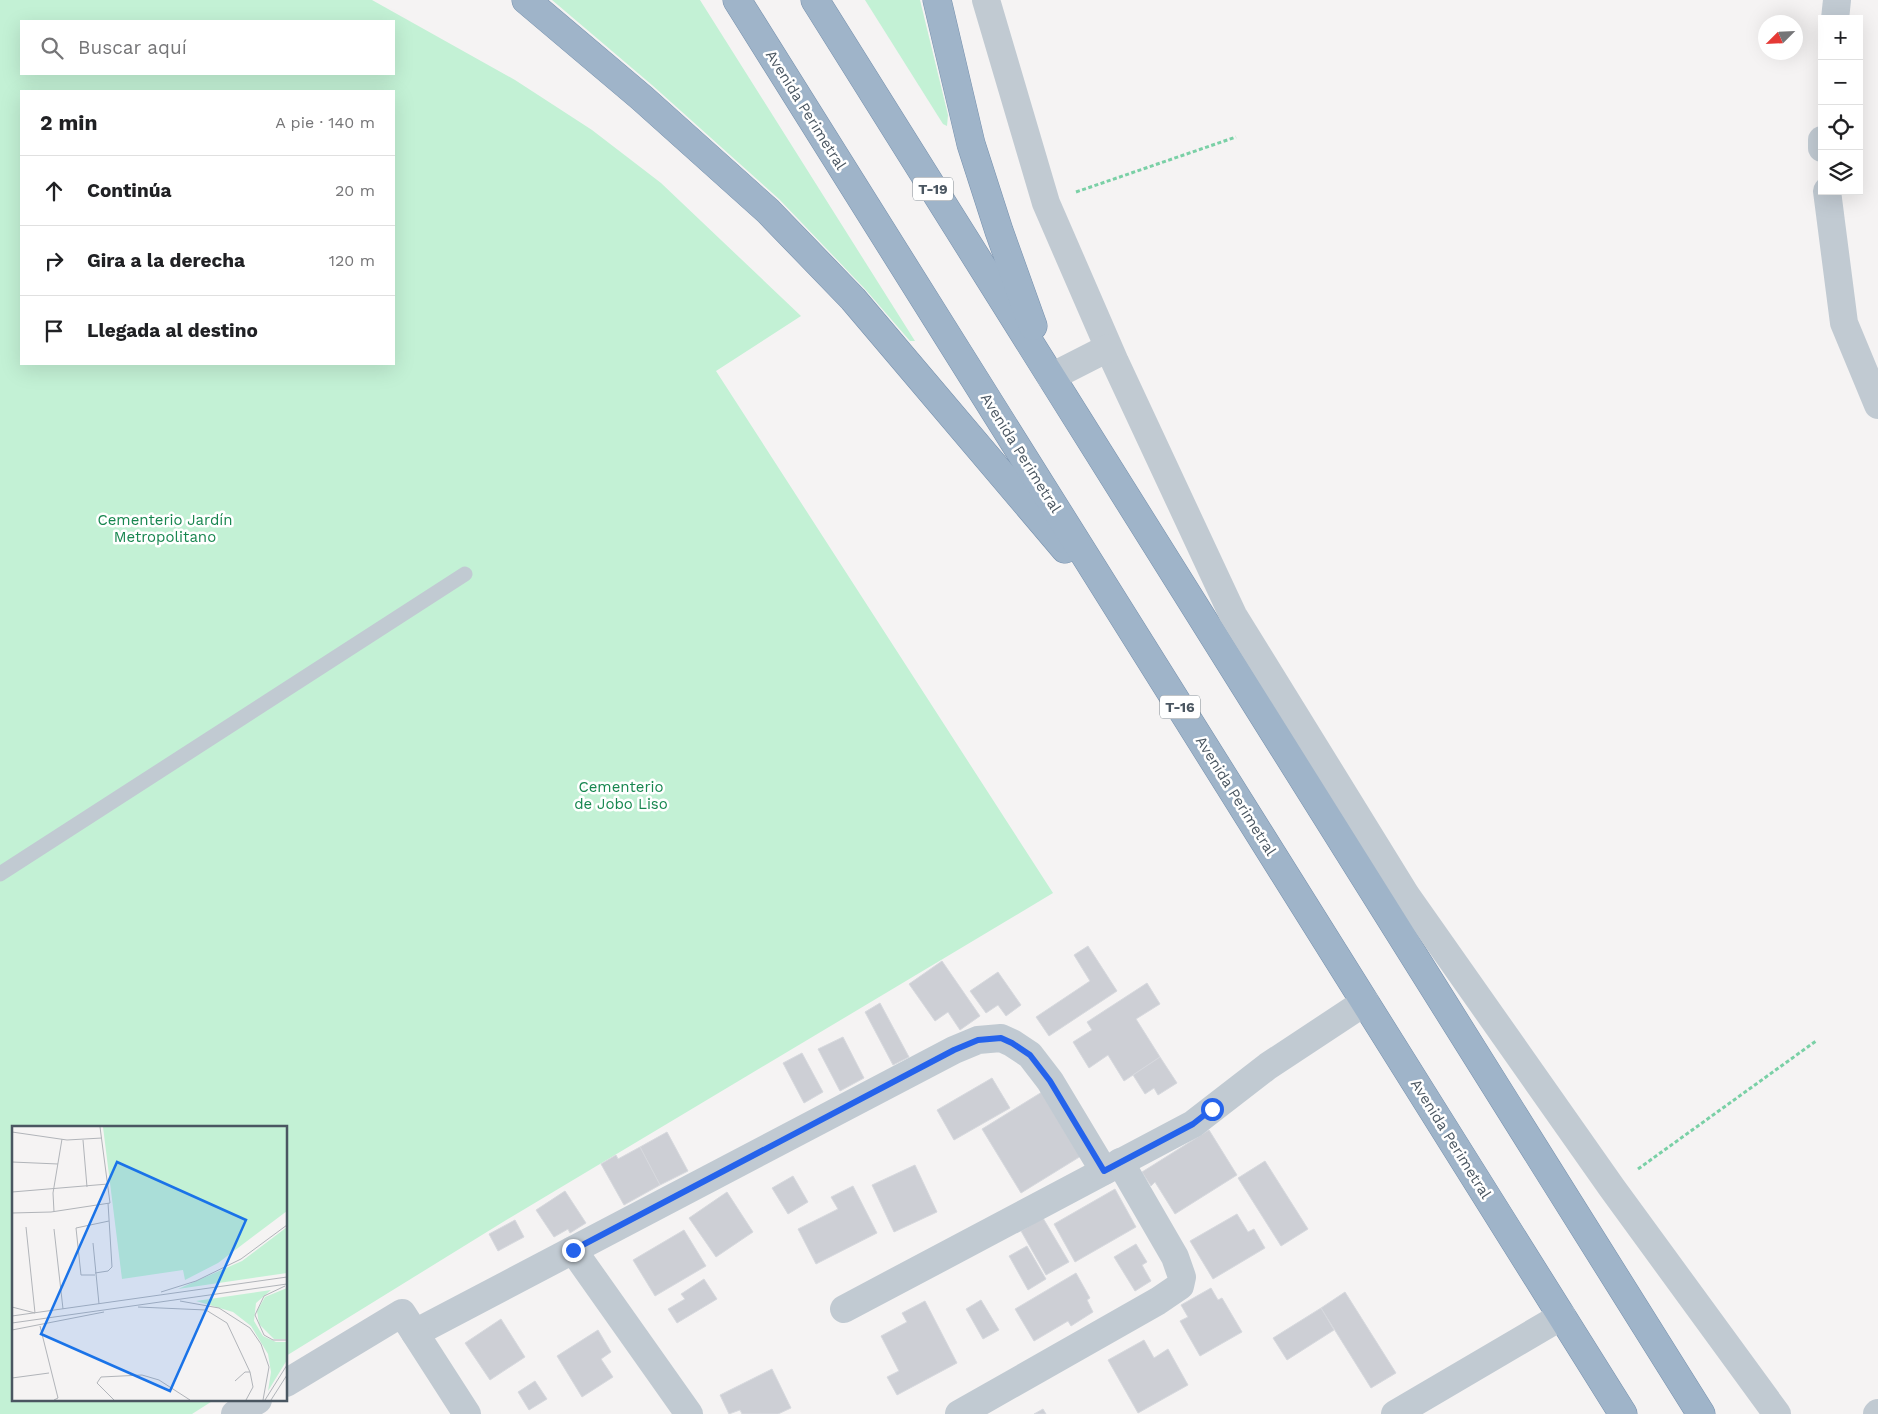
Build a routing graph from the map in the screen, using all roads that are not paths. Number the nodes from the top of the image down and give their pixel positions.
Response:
1 (526, 0) edge
2 (737, 0) edge
3 (815, 0) edge
4 (937, 0) edge
5 (986, 0) edge
6 (1837, 0) edge
7 (1835, 15) edge
8 (1828, 195) edge
9 (1108, 348) junction
10 (1051, 377) junction
11 (1878, 405) edge
12 (465, 574) dead end
13 (1129, 625) junction
14 (0, 874) edge
15 (1365, 1002) junction
16 (1112, 1166) junction
17 (573, 1250) junction
18 (844, 1309) dead end
19 (1562, 1316) junction
20 (408, 1323) junction
21 (288, 1382) edge
22 (255, 1402) edge
23 (235, 1414) edge
24 (467, 1414) edge
25 (689, 1414) edge
26 (959, 1414) edge
27 (1395, 1414) edge
28 (1623, 1414) edge
29 (1701, 1414) edge
30 (1777, 1414) edge

1 - 13 highway
2 - 13 highway, Avenida Perimetral / T-16
3 - 10 highway, T-19
4 - 10 highway
5 - 9 street
6 - 7 street
8 - 11 street
9 - 10 street
9 - 30 street
10 - 29 highway
12 - 14 lane
13 - 15 highway, Avenida Perimetral / T-16
15 - 16 street
15 - 19 highway, Avenida Perimetral / T-16
16 - 17 street
16 - 18 street
16 - 26 street
17 - 20 street
17 - 25 street
19 - 27 street
19 - 28 highway, Avenida Perimetral / T-16
20 - 21 street
20 - 24 street
22 - 23 street

